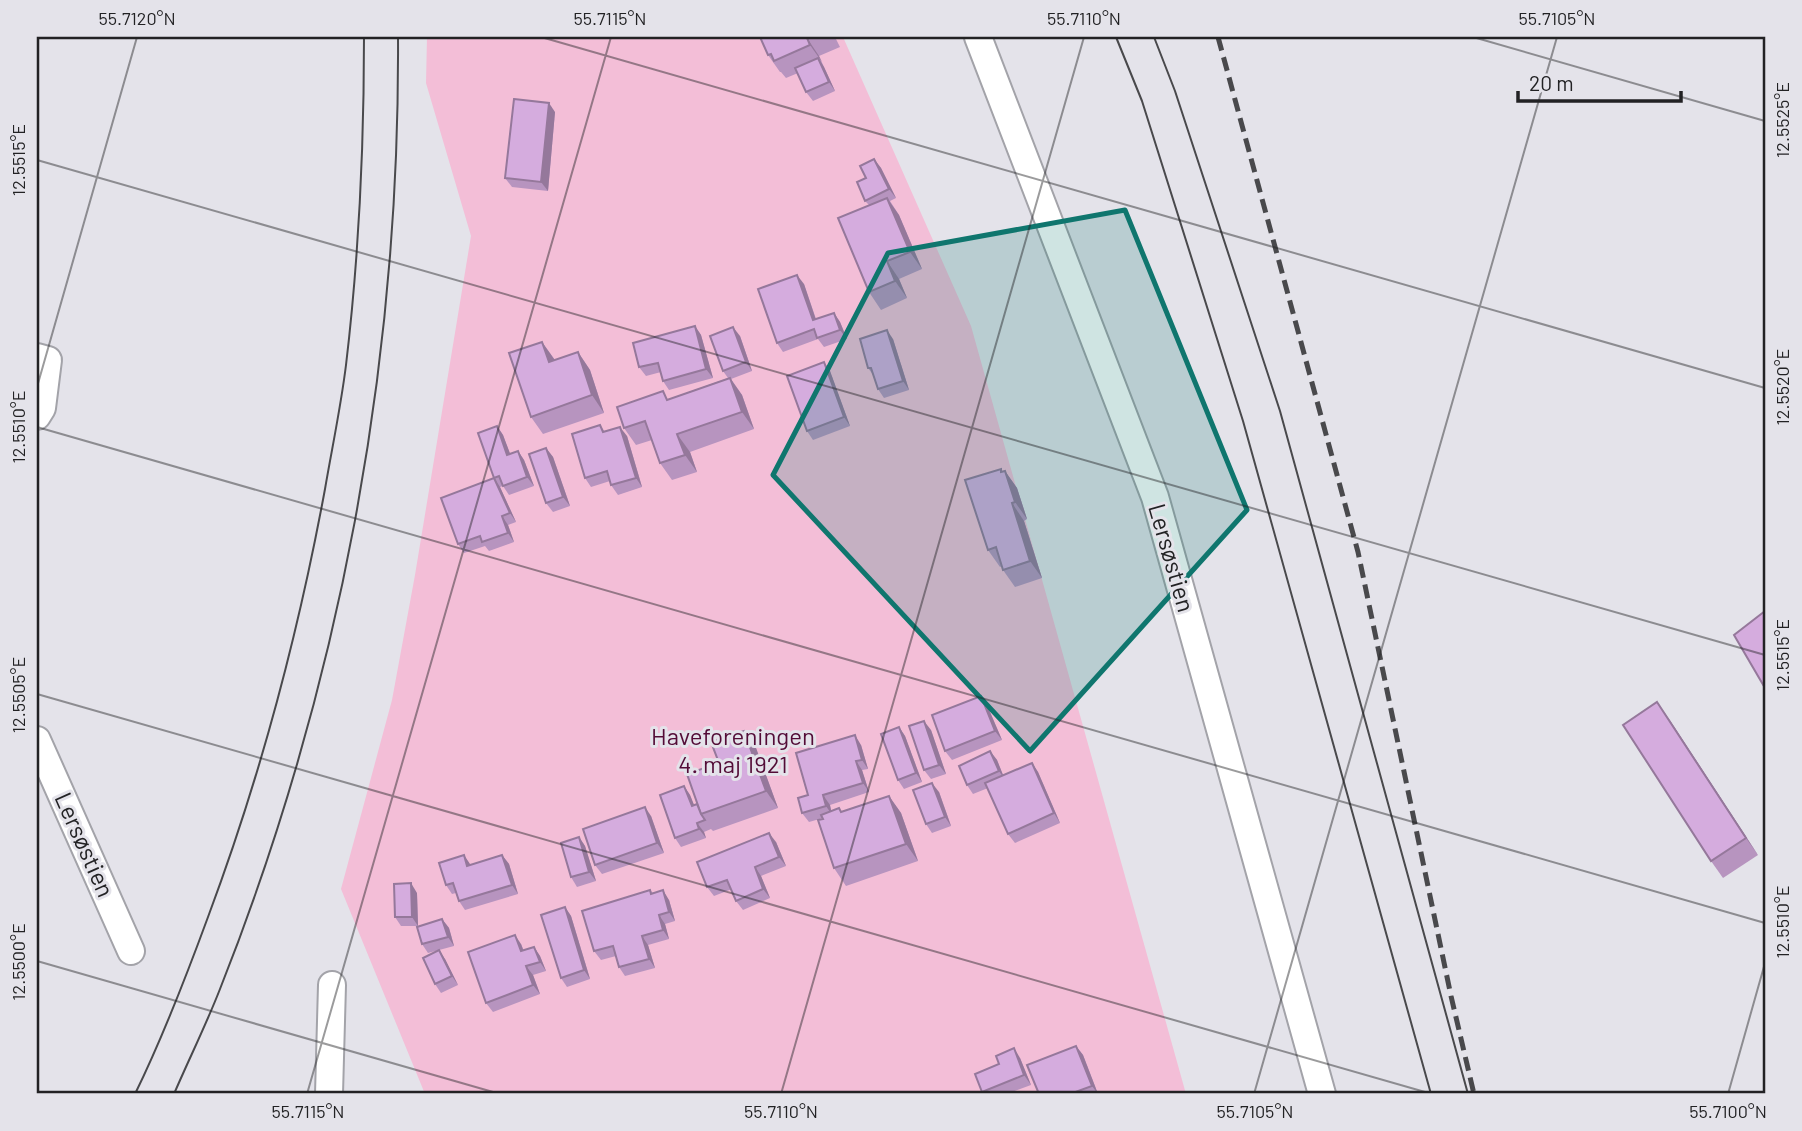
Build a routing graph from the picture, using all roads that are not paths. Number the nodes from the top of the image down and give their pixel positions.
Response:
1 (978, 37) edge
2 (42, 358) edge
3 (37, 416) edge
4 (37, 740) edge
5 (131, 951) dead end
6 (332, 985) dead end
7 (329, 1094) edge
8 (1322, 1094) edge

1 - 8 lane, Lersøstien
2 - 3 lane
4 - 5 lane, Lersøstien
6 - 7 lane

